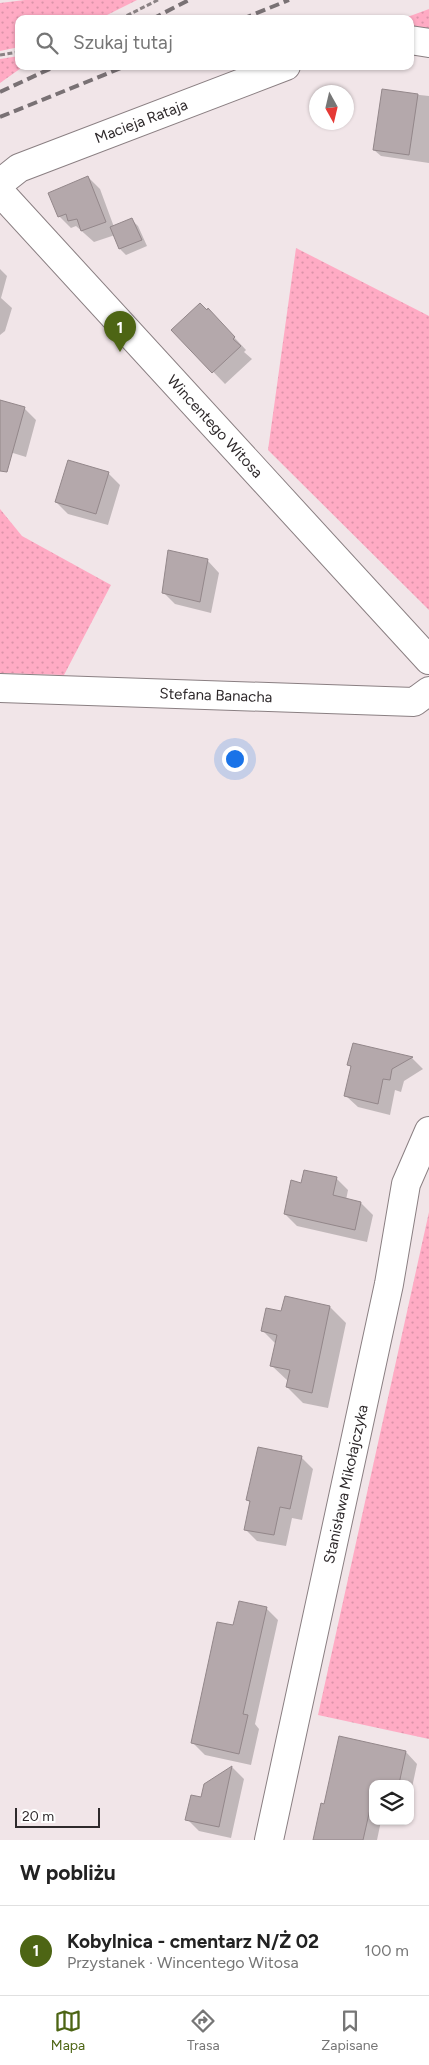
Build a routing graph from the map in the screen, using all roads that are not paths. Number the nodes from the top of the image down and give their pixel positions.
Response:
1 (414, 41) edge
2 (429, 43) edge
3 (276, 70) edge
4 (0, 183) edge
5 (0, 192) edge
6 (429, 660) edge
7 (0, 688) edge
8 (429, 691) edge
9 (429, 1130) edge
10 (269, 1840) edge

1 - 2 street
3 - 4 street, Macieja Rataja
5 - 6 street, Wincentego Witosa
7 - 8 street, Stefana Banacha
9 - 10 street, Stanisława Mikołajczyka

